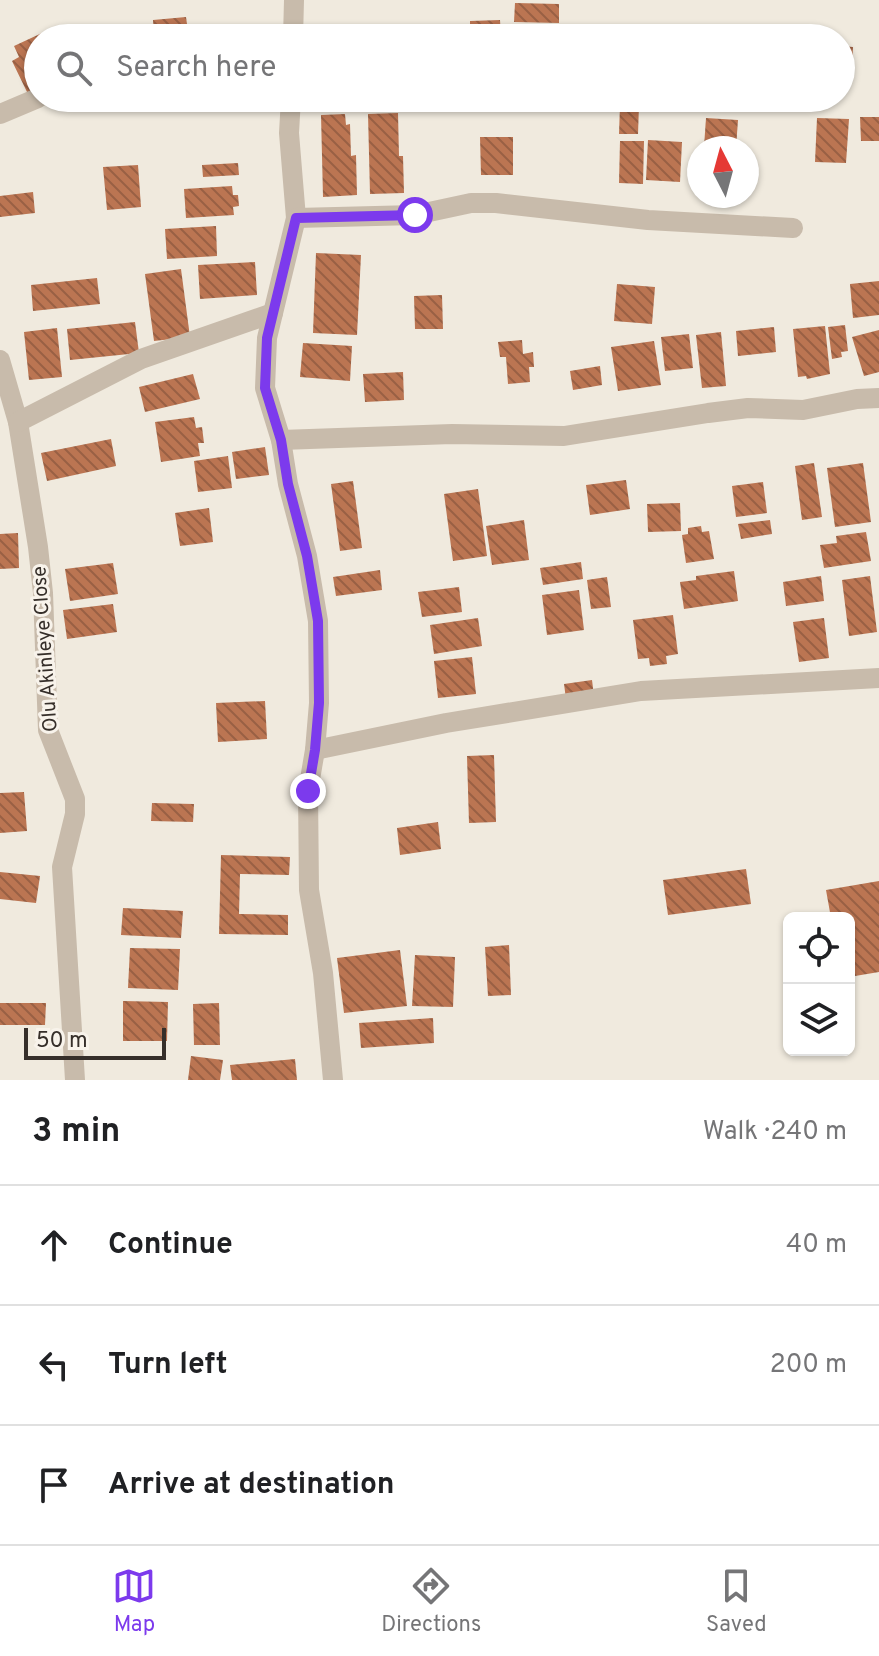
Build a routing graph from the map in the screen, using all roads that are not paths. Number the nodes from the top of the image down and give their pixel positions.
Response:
1 (294, 0) edge
2 (293, 24) edge
3 (24, 104) edge
4 (290, 112) edge
5 (0, 114) edge
6 (296, 218) junction
7 (793, 228) dead end
8 (273, 313) junction
9 (0, 360) edge
10 (879, 398) edge
11 (18, 422) junction
12 (281, 440) junction
13 (879, 678) edge
14 (315, 750) junction
15 (75, 1080) edge
16 (333, 1080) edge

1 - 2 street
3 - 5 street
4 - 6 street
6 - 7 street
6 - 8 street
8 - 11 street
8 - 12 street
9 - 11 street, Olu Akinleye Close
10 - 12 street
11 - 15 street, Olu Akinleye Close
12 - 14 street
13 - 14 street
14 - 16 street

